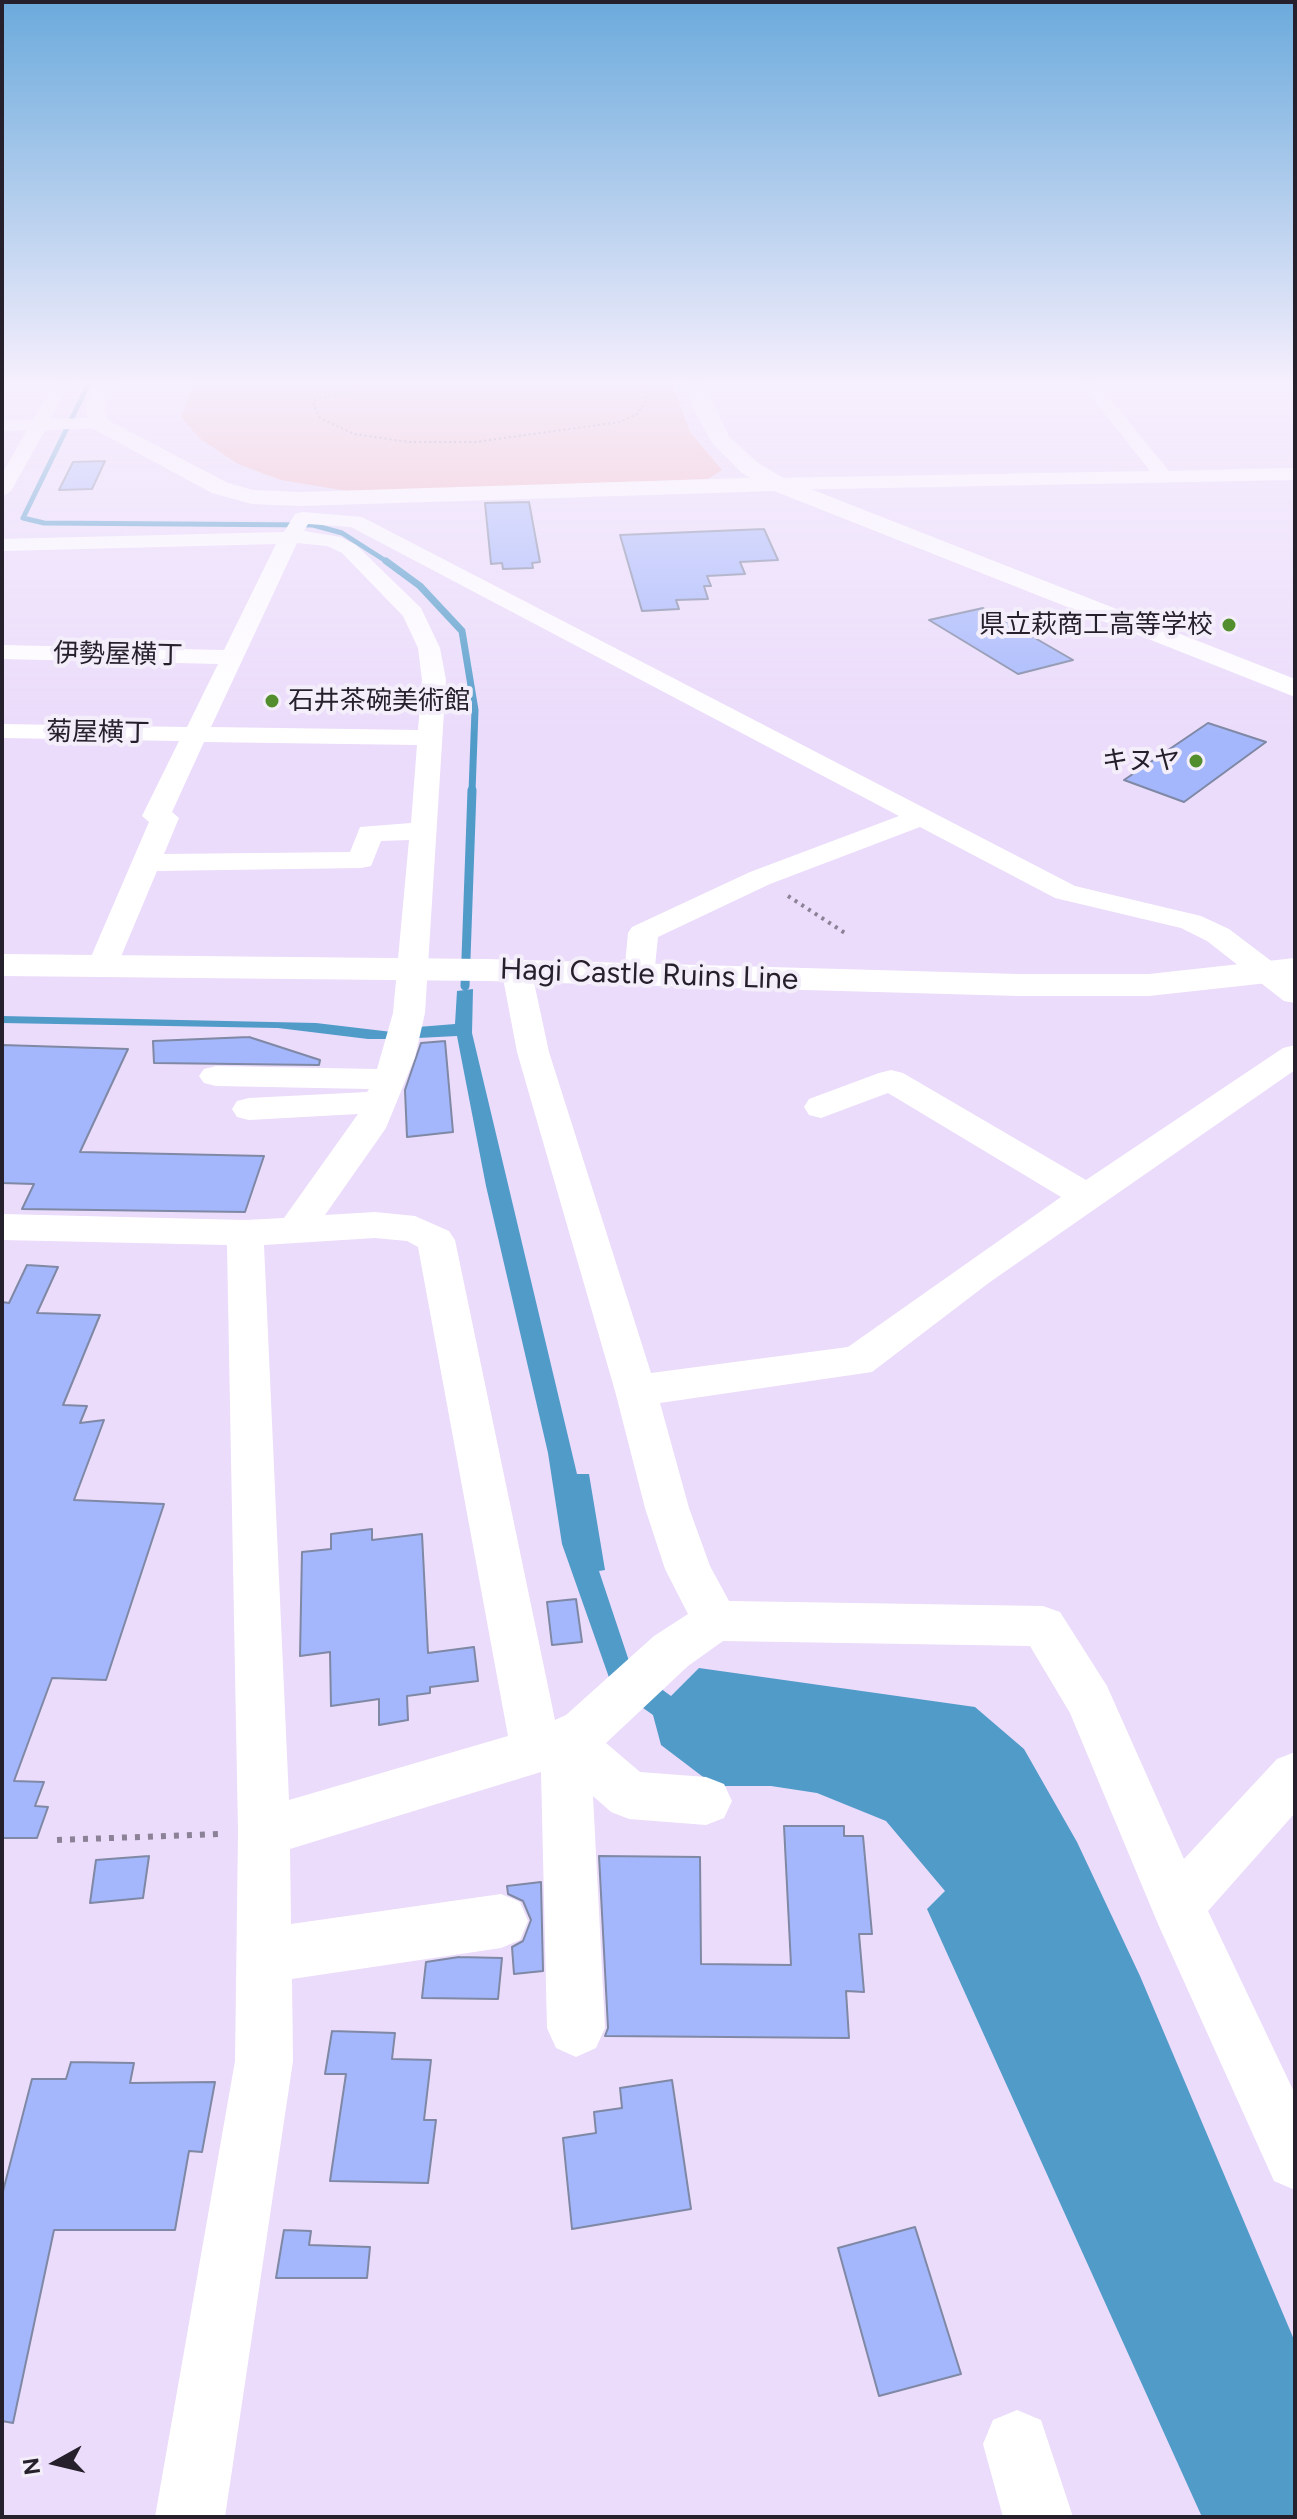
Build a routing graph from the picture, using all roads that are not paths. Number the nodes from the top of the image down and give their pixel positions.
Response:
1 (259, 501) edge
2 (568, 501) edge
3 (819, 501) edge
4 (298, 522) junction
5 (2, 545) edge
6 (2, 652) edge
7 (233, 657) junction
8 (1295, 689) edge
9 (2, 731) edge
10 (194, 734) junction
11 (432, 738) junction
12 (921, 817) junction
13 (425, 831) junction
14 (145, 863) junction
15 (2, 965) edge
16 (102, 966) junction
17 (411, 969) junction
18 (502, 972) junction
19 (639, 976) junction
20 (1287, 978) edge
21 (1295, 1055) edge
22 (216, 1076) dead end
23 (390, 1079) junction
24 (821, 1107) dead end
25 (249, 1109) dead end
26 (1087, 1197) junction
27 (2, 1227) edge
28 (295, 1230) junction
29 (245, 1233) junction
30 (636, 1391) junction
31 (715, 1621) junction
32 (562, 1740) junction
33 (1295, 1776) edge
34 (706, 1801) dead end
35 (264, 1832) junction
36 (1177, 1905) junction
37 (501, 1921) dead end
38 (264, 1955) junction
39 (576, 2028) dead end
40 (1295, 2160) edge
41 (1017, 2444) dead end
42 (190, 2517) edge
43 (1038, 2517) edge

1 - 4 main road
2 - 4 main road
3 - 8 main road
4 - 5 street
4 - 7 street
4 - 11 street
4 - 12 street
6 - 7 street, 伊勢屋横丁
7 - 10 street
9 - 10 street, 菊屋横丁
10 - 11 street, 菊屋横丁
10 - 14 street
11 - 13 street
12 - 19 street
12 - 20 street
13 - 14 street
13 - 17 street
14 - 16 street
15 - 16 main road, Hagi Castle Ruins Line
16 - 17 main road, Hagi Castle Ruins Line
17 - 18 main road, Hagi Castle Ruins Line
17 - 23 street
18 - 19 main road, Hagi Castle Ruins Line
18 - 30 street
19 - 20 main road, Hagi Castle Ruins Line
21 - 26 street
22 - 23 street
23 - 25 street
23 - 28 street
24 - 26 street
26 - 30 street
27 - 29 street
28 - 29 street
28 - 32 street
29 - 35 street
30 - 31 street
31 - 32 street
31 - 36 street
32 - 34 street
32 - 35 street
32 - 39 street
33 - 36 street
35 - 38 street
36 - 40 street
37 - 38 street
38 - 42 street
41 - 43 street

